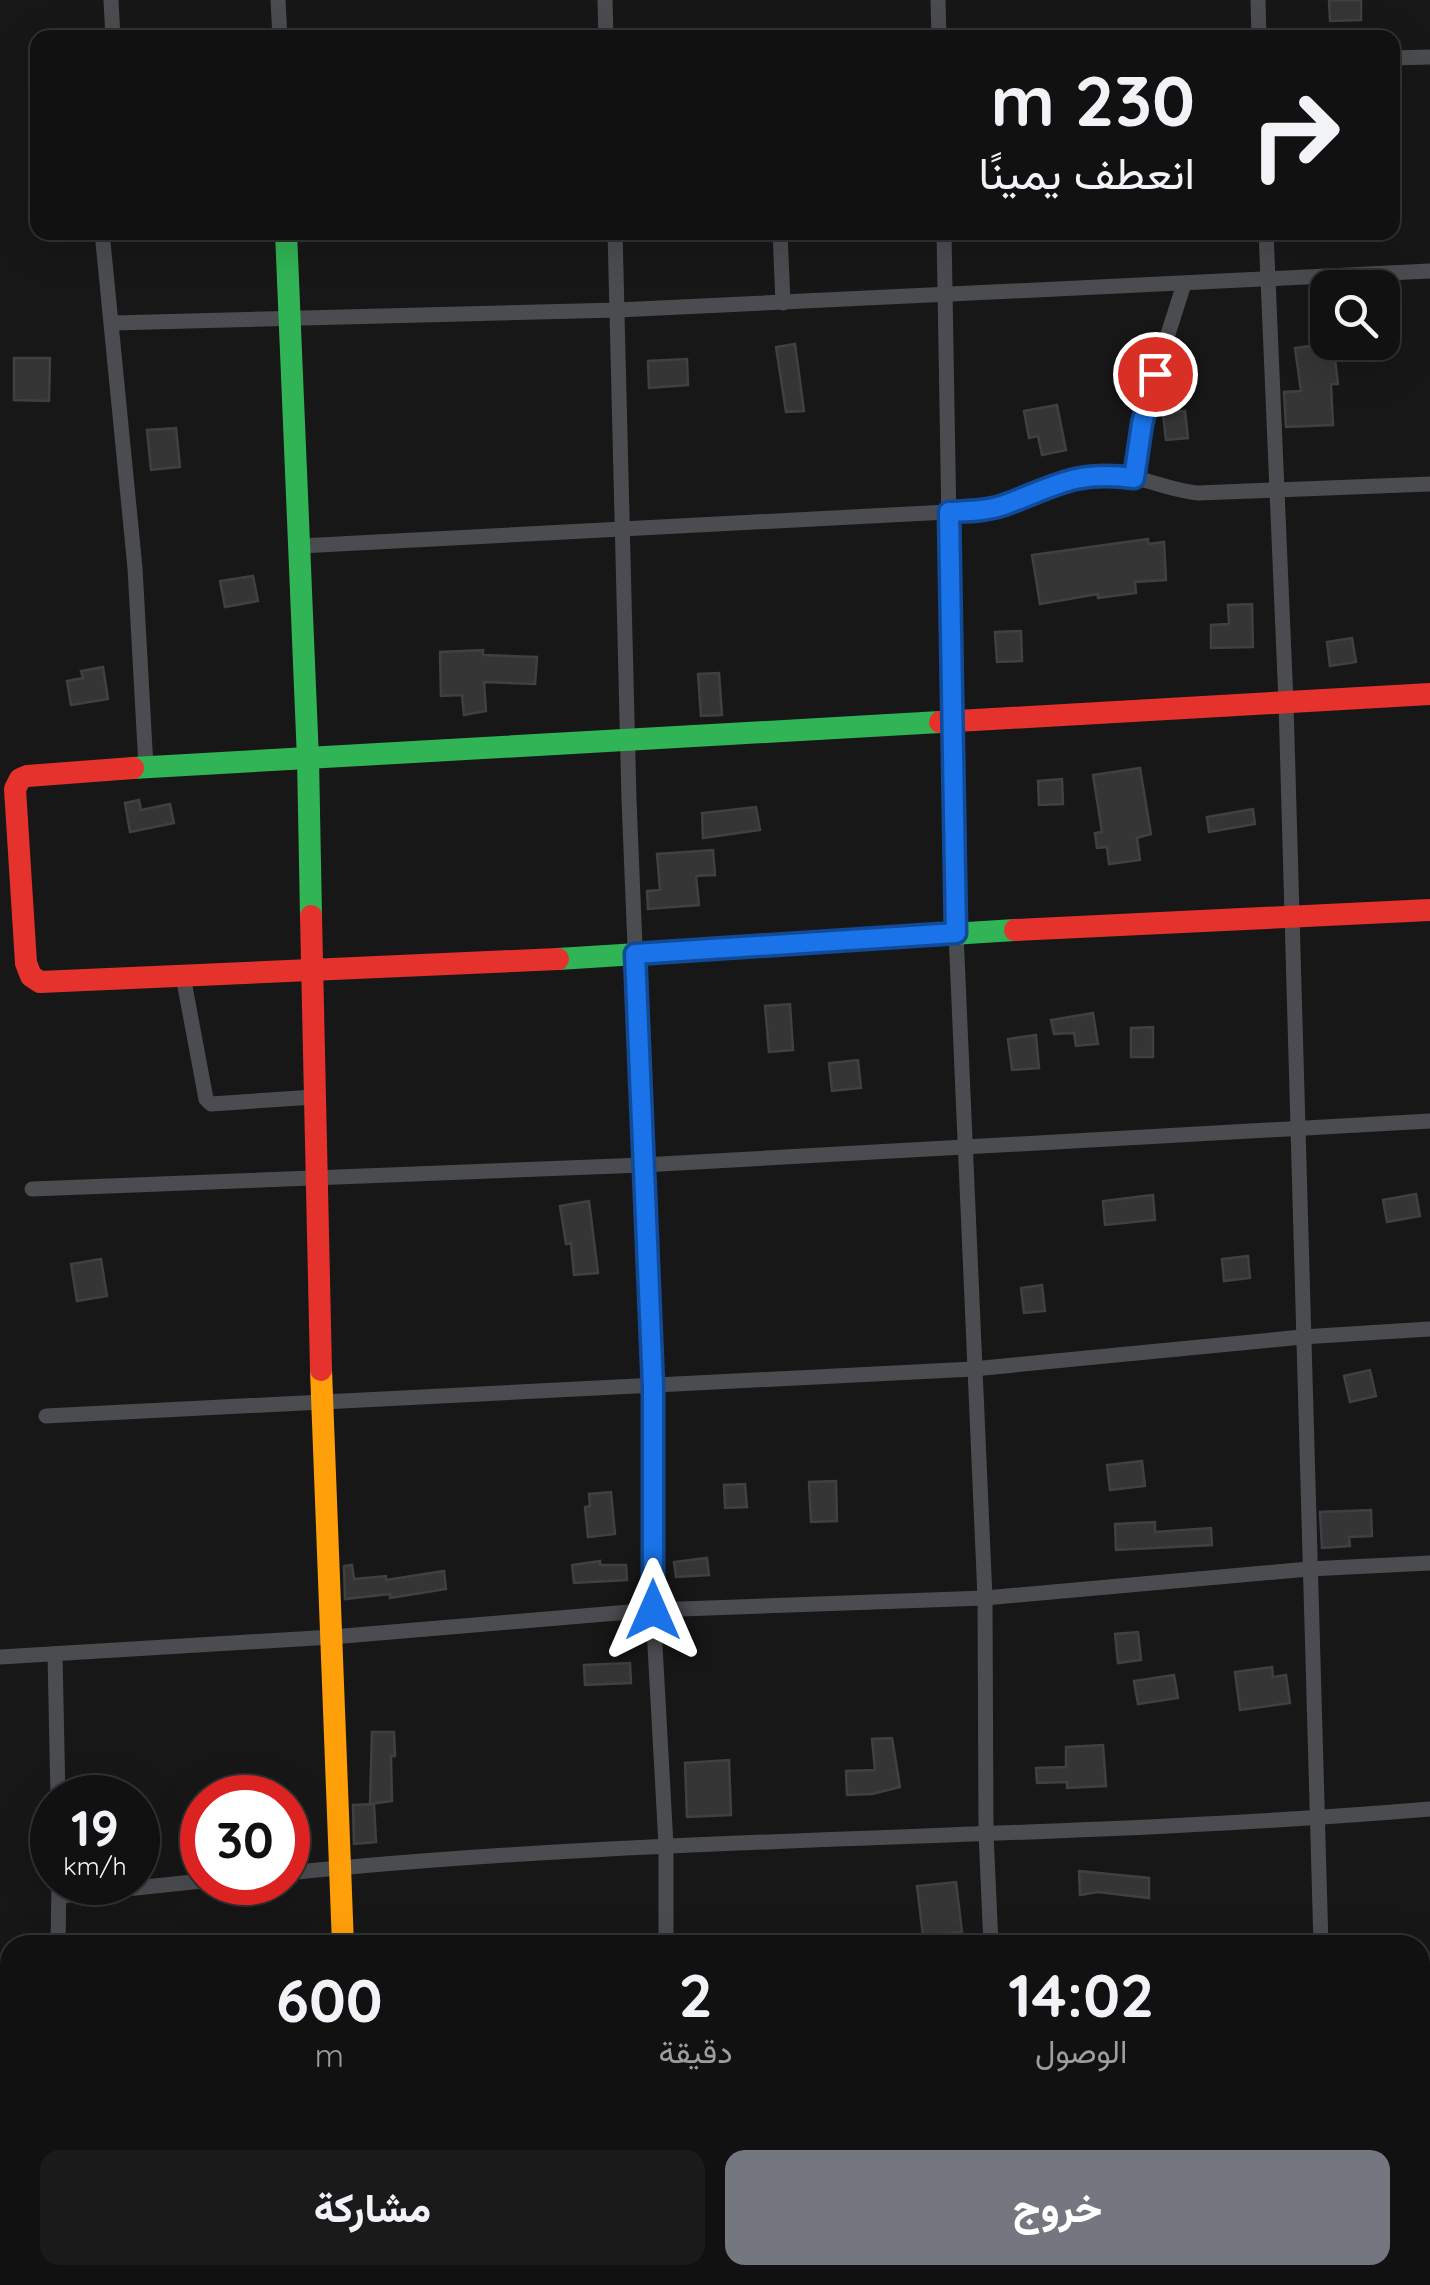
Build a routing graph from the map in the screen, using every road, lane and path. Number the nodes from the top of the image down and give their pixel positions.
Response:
1 (112, 0) edge
2 (278, 0) edge
3 (605, 0) edge
4 (938, 0) edge
5 (1258, 0) edge
6 (112, 30) edge
7 (280, 30) edge
8 (606, 30) edge
9 (939, 30) edge
10 (1259, 30) edge
11 (1430, 57) edge
12 (1400, 58) edge
13 (103, 240) edge
14 (286, 240) edge
15 (615, 240) edge
16 (780, 240) edge
17 (944, 240) edge
18 (1266, 240) edge
19 (1430, 270) edge
20 (1268, 279) junction
21 (1184, 284) junction
22 (946, 296) junction
23 (783, 302) junction
24 (618, 310) junction
25 (288, 320) junction
26 (113, 323) junction
27 (1134, 478) junction
28 (1430, 484) edge
29 (1278, 491) junction
30 (949, 512) junction
31 (624, 530) junction
32 (300, 546) junction
33 (1430, 694) edge
34 (1286, 702) junction
35 (952, 720) junction
36 (630, 740) junction
37 (308, 759) junction
38 (146, 766) junction
39 (1430, 910) edge
40 (1293, 918) junction
41 (956, 933) junction
42 (635, 954) junction
43 (311, 970) junction
44 (183, 976) junction
45 (314, 1097) junction
46 (1430, 1121) edge
47 (1300, 1129) junction
48 (966, 1148) junction
49 (643, 1165) junction
50 (316, 1180) junction
51 (32, 1189) dead end
52 (1430, 1329) edge
53 (1302, 1337) junction
54 (973, 1368) junction
55 (653, 1387) junction
56 (322, 1404) junction
57 (46, 1416) dead end
58 (1430, 1563) edge
59 (1309, 1569) junction
60 (985, 1598) junction
61 (653, 1610) junction
62 (332, 1637) junction
63 (55, 1654) junction
64 (0, 1657) edge
65 (58, 1775) edge
66 (1430, 1810) edge
67 (1317, 1819) junction
68 (986, 1832) junction
69 (666, 1845) junction
70 (342, 1867) junction
71 (310, 1871) edge
72 (59, 1905) edge
73 (58, 1935) edge
74 (342, 1935) edge
75 (666, 1935) edge
76 (991, 1935) edge
77 (1321, 1935) edge

1 - 6 street
2 - 7 street
3 - 8 street
4 - 9 street
5 - 10 street
11 - 12 street
13 - 26 street
14 - 25 street
15 - 24 street
16 - 23 street
17 - 22 street
18 - 20 street
19 - 20 street
20 - 21 street
20 - 29 street
21 - 22 street
21 - 27 street
22 - 23 street
22 - 30 street
23 - 24 street
24 - 25 street
24 - 31 street
25 - 26 street
25 - 32 street
26 - 38 street
27 - 29 street
27 - 30 street
28 - 29 street
29 - 34 street
30 - 31 street
30 - 35 street
31 - 32 street
31 - 36 street
32 - 37 street
33 - 34 street
34 - 35 street
34 - 40 street
35 - 36 street
35 - 41 street
36 - 37 street
36 - 42 street
37 - 38 street
37 - 43 street
38 - 44 street
39 - 40 street
40 - 41 street
40 - 47 street
41 - 42 street
41 - 48 street
42 - 43 street
42 - 49 street
43 - 44 street
43 - 45 street
44 - 45 street
45 - 50 street
46 - 47 street
47 - 48 street
47 - 53 street
48 - 49 street
48 - 54 street
49 - 50 street
49 - 55 street
50 - 51 street
50 - 56 street
52 - 53 street
53 - 54 street
53 - 59 street
54 - 55 street
54 - 60 street
55 - 56 street
55 - 61 street
56 - 57 street
56 - 62 street
58 - 59 street
59 - 60 street
59 - 67 street
60 - 61 street
60 - 68 street
61 - 62 street
61 - 69 street
62 - 63 street
62 - 70 street
63 - 64 street
63 - 65 street
66 - 67 street
67 - 68 street
67 - 77 street
68 - 69 street
68 - 76 street
69 - 70 street
69 - 75 street
70 - 71 street
70 - 74 street
72 - 73 street

